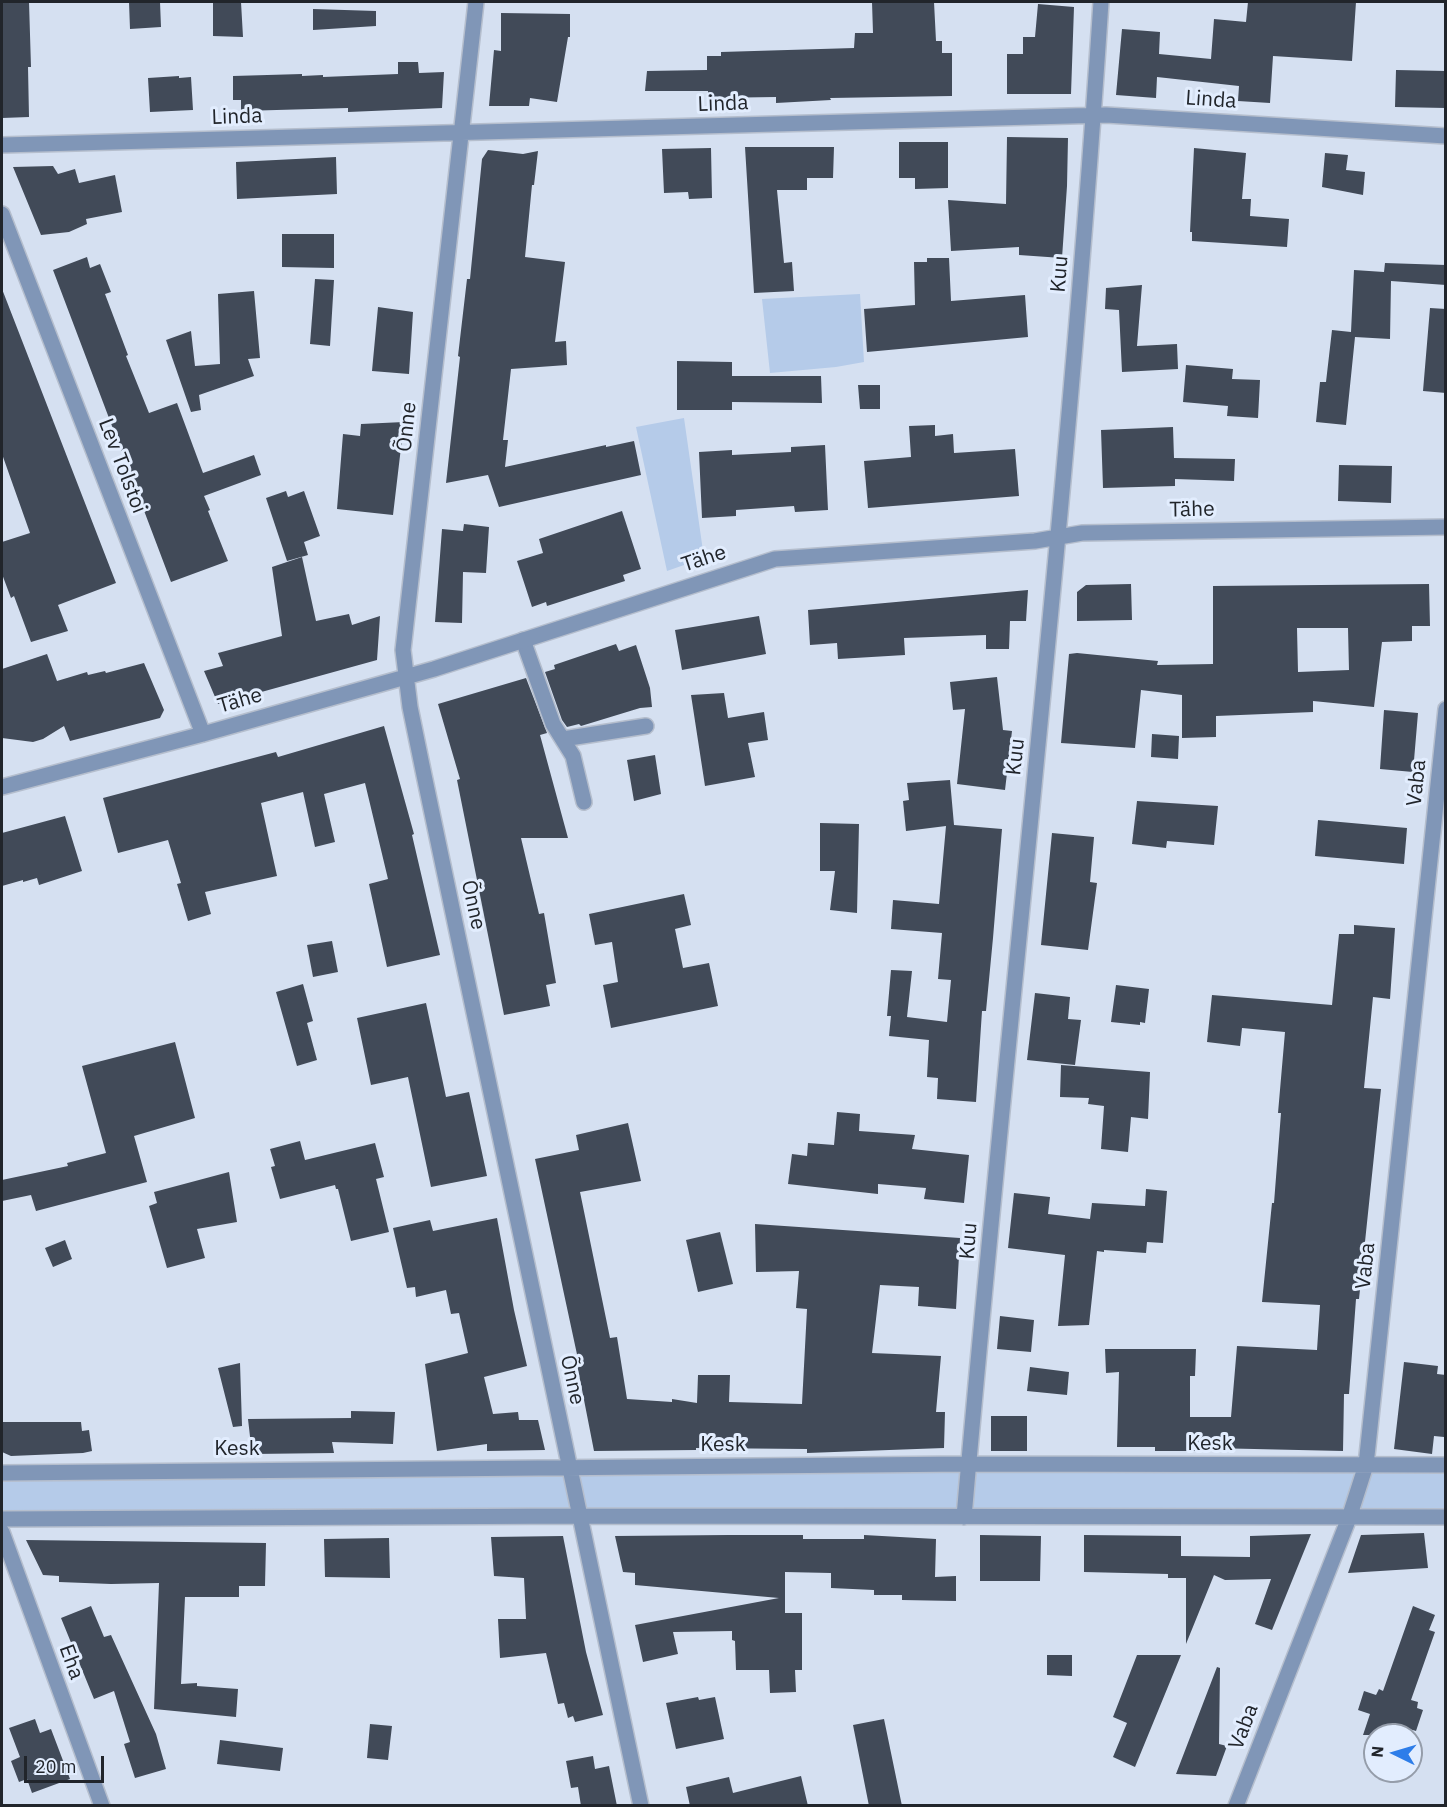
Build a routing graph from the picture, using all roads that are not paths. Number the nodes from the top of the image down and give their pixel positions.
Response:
1 (476, 2) edge
2 (1101, 2) edge
3 (1094, 115) junction
4 (461, 132) junction
5 (1446, 136) edge
6 (2, 146) edge
7 (2, 214) edge
8 (1446, 527) edge
9 (1058, 537) junction
10 (523, 640) junction
11 (406, 676) junction
12 (1446, 709) edge
13 (646, 726) dead end
14 (203, 734) junction
15 (563, 739) junction
16 (2, 787) edge
17 (584, 802) dead end
18 (968, 1464) junction
19 (1366, 1465) junction
20 (1446, 1465) edge
21 (569, 1467) junction
22 (2, 1473) edge
23 (579, 1516) junction
24 (964, 1517) junction
25 (1446, 1517) edge
26 (1349, 1518) junction
27 (2, 1519) edge
28 (2, 1532) edge
29 (102, 1806) edge
30 (641, 1806) edge
31 (1236, 1806) edge

1 - 4 street, Õnne
2 - 3 street, Kuu
3 - 4 street, Linda
3 - 5 street, Linda
3 - 9 street, Kuu
4 - 6 street, Linda
4 - 11 street, Õnne
7 - 14 street, Lev Tolstoi
8 - 9 street, Tähe
9 - 10 street, Tähe
9 - 18 street, Kuu
10 - 11 street, Tähe
10 - 15 street
11 - 14 street, Tähe
11 - 21 street, Õnne
12 - 19 street, Vaba
13 - 15 street
14 - 16 street, Tähe
15 - 17 street
18 - 19 street, Kesk
18 - 21 street, Kesk
18 - 24 street, Kuu
19 - 20 street, Kesk
19 - 26 street, Vaba
21 - 22 street, Kesk
21 - 23 street, Õnne
23 - 24 street
23 - 27 street
23 - 30 street, Õnne
24 - 26 street
25 - 26 street
26 - 31 street, Vaba
28 - 29 street, Eha

